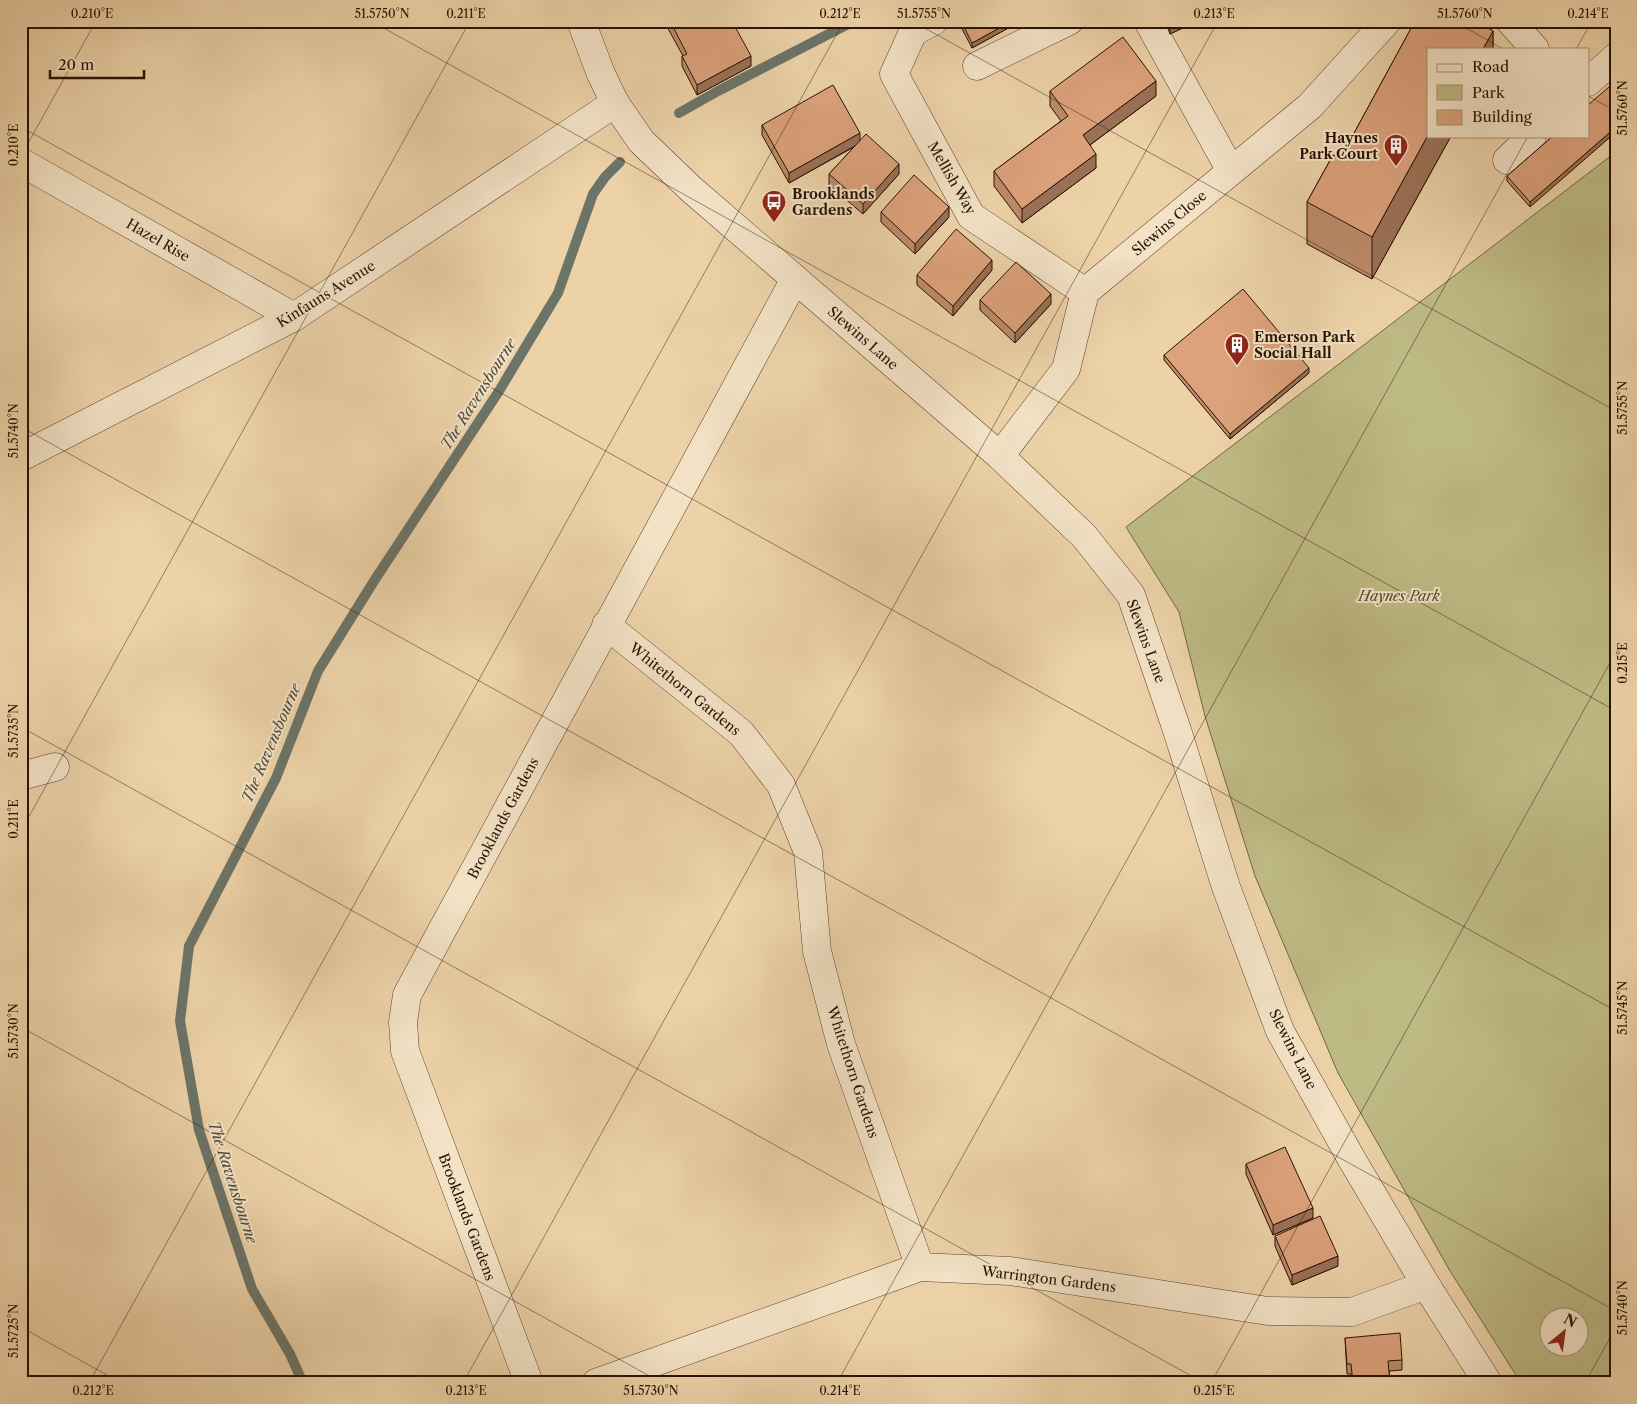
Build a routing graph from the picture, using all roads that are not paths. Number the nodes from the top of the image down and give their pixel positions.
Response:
1 (581, 21) edge
2 (934, 21) edge
3 (1069, 21) edge
4 (1148, 21) edge
5 (1387, 21) edge
6 (1510, 21) edge
7 (1534, 48) edge
8 (1616, 57) edge
9 (977, 66) dead end
10 (1590, 80) edge
11 (615, 103) junction
12 (1530, 138) edge
13 (1507, 160) dead end
14 (21, 162) edge
15 (1231, 171) junction
16 (794, 279) junction
17 (1085, 292) junction
18 (294, 317) junction
19 (21, 431) edge
20 (46, 444) junction
21 (1000, 456) junction
22 (21, 457) edge
23 (606, 625) junction
24 (55, 767) dead end
25 (21, 776) edge
26 (920, 1266) junction
27 (1426, 1285) junction
28 (529, 1383) edge
29 (596, 1383) edge
30 (1488, 1383) edge

1 - 11 street, Slewins Lane
2 - 17 street, Mellish Way
3 - 9 street
4 - 15 street
5 - 15 street, Slewins Close
6 - 7 street
8 - 10 street
11 - 16 street, Slewins Lane
11 - 18 street, Kinfauns Avenue
12 - 13 street
14 - 18 street, Hazel Rise
15 - 17 street, Slewins Close
16 - 21 street, Slewins Lane
16 - 23 street, Brooklands Gardens
17 - 21 street
18 - 20 street, Kinfauns Avenue
19 - 20 street
20 - 22 street, Kinfauns Avenue
21 - 27 street, Slewins Lane
23 - 26 street, Whitethorn Gardens
23 - 28 street, Brooklands Gardens
24 - 25 street
26 - 27 street, Warrington Gardens
26 - 29 street, Warrington Gardens
27 - 30 street, Slewins Lane

